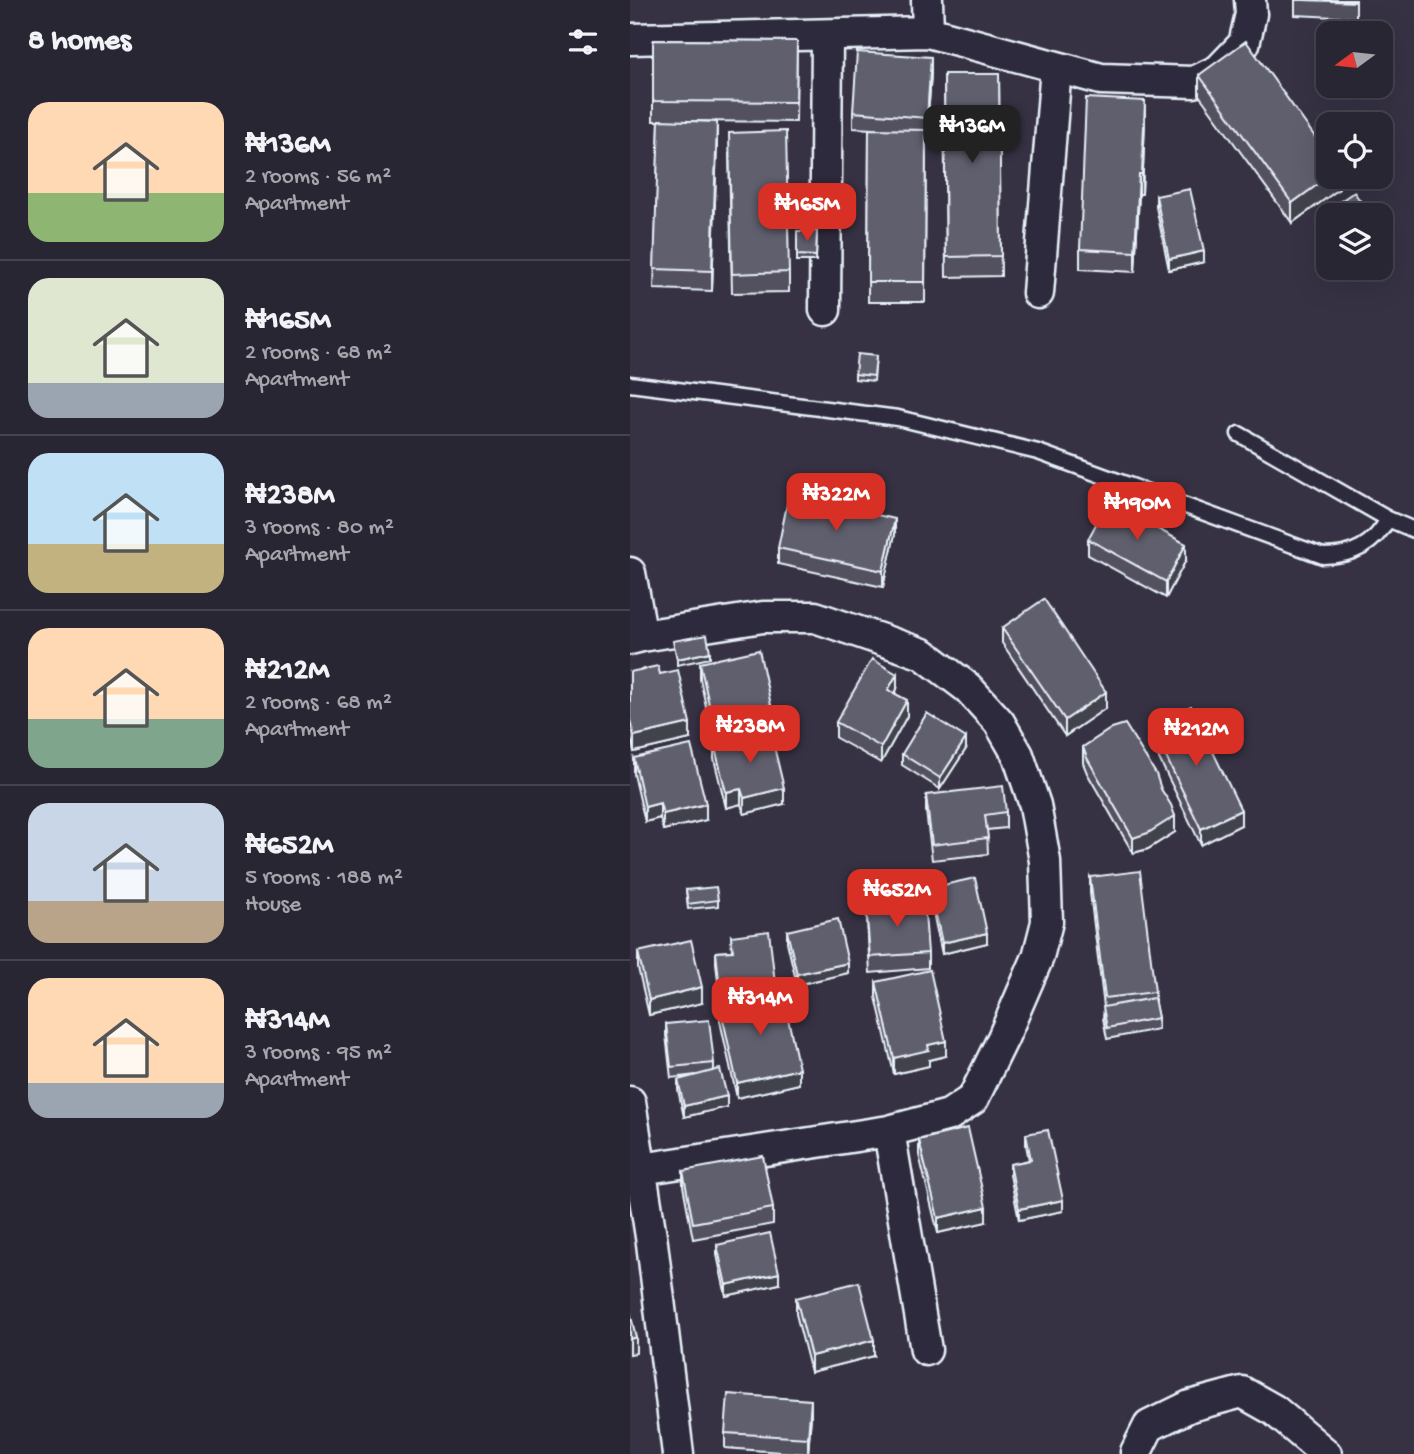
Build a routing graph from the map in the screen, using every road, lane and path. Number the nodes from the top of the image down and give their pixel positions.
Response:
1 (926, 0) edge
2 (1250, 0) edge
3 (928, 32) junction
4 (827, 35) junction
5 (630, 39) edge
6 (1056, 67) junction
7 (1038, 293) dead end
8 (825, 310) dead end
9 (630, 384) edge
10 (1239, 434) dead end
11 (1388, 519) junction
12 (1414, 530) edge
13 (630, 573) edge
14 (636, 637) edge
15 (630, 1102) edge
16 (889, 1131) junction
17 (641, 1169) junction
18 (641, 1244) edge
19 (926, 1350) dead end
20 (1136, 1452) dead end
21 (678, 1454) edge
22 (1326, 1454) edge

1 - 3 street
2 - 6 street
3 - 4 street
3 - 6 street
4 - 5 street
4 - 8 street
6 - 7 street
9 - 11 lane
10 - 11 lane
11 - 12 lane
13 - 14 street
14 - 16 street
15 - 17 street
16 - 17 street
16 - 19 street
17 - 18 street
18 - 21 street
20 - 22 street

